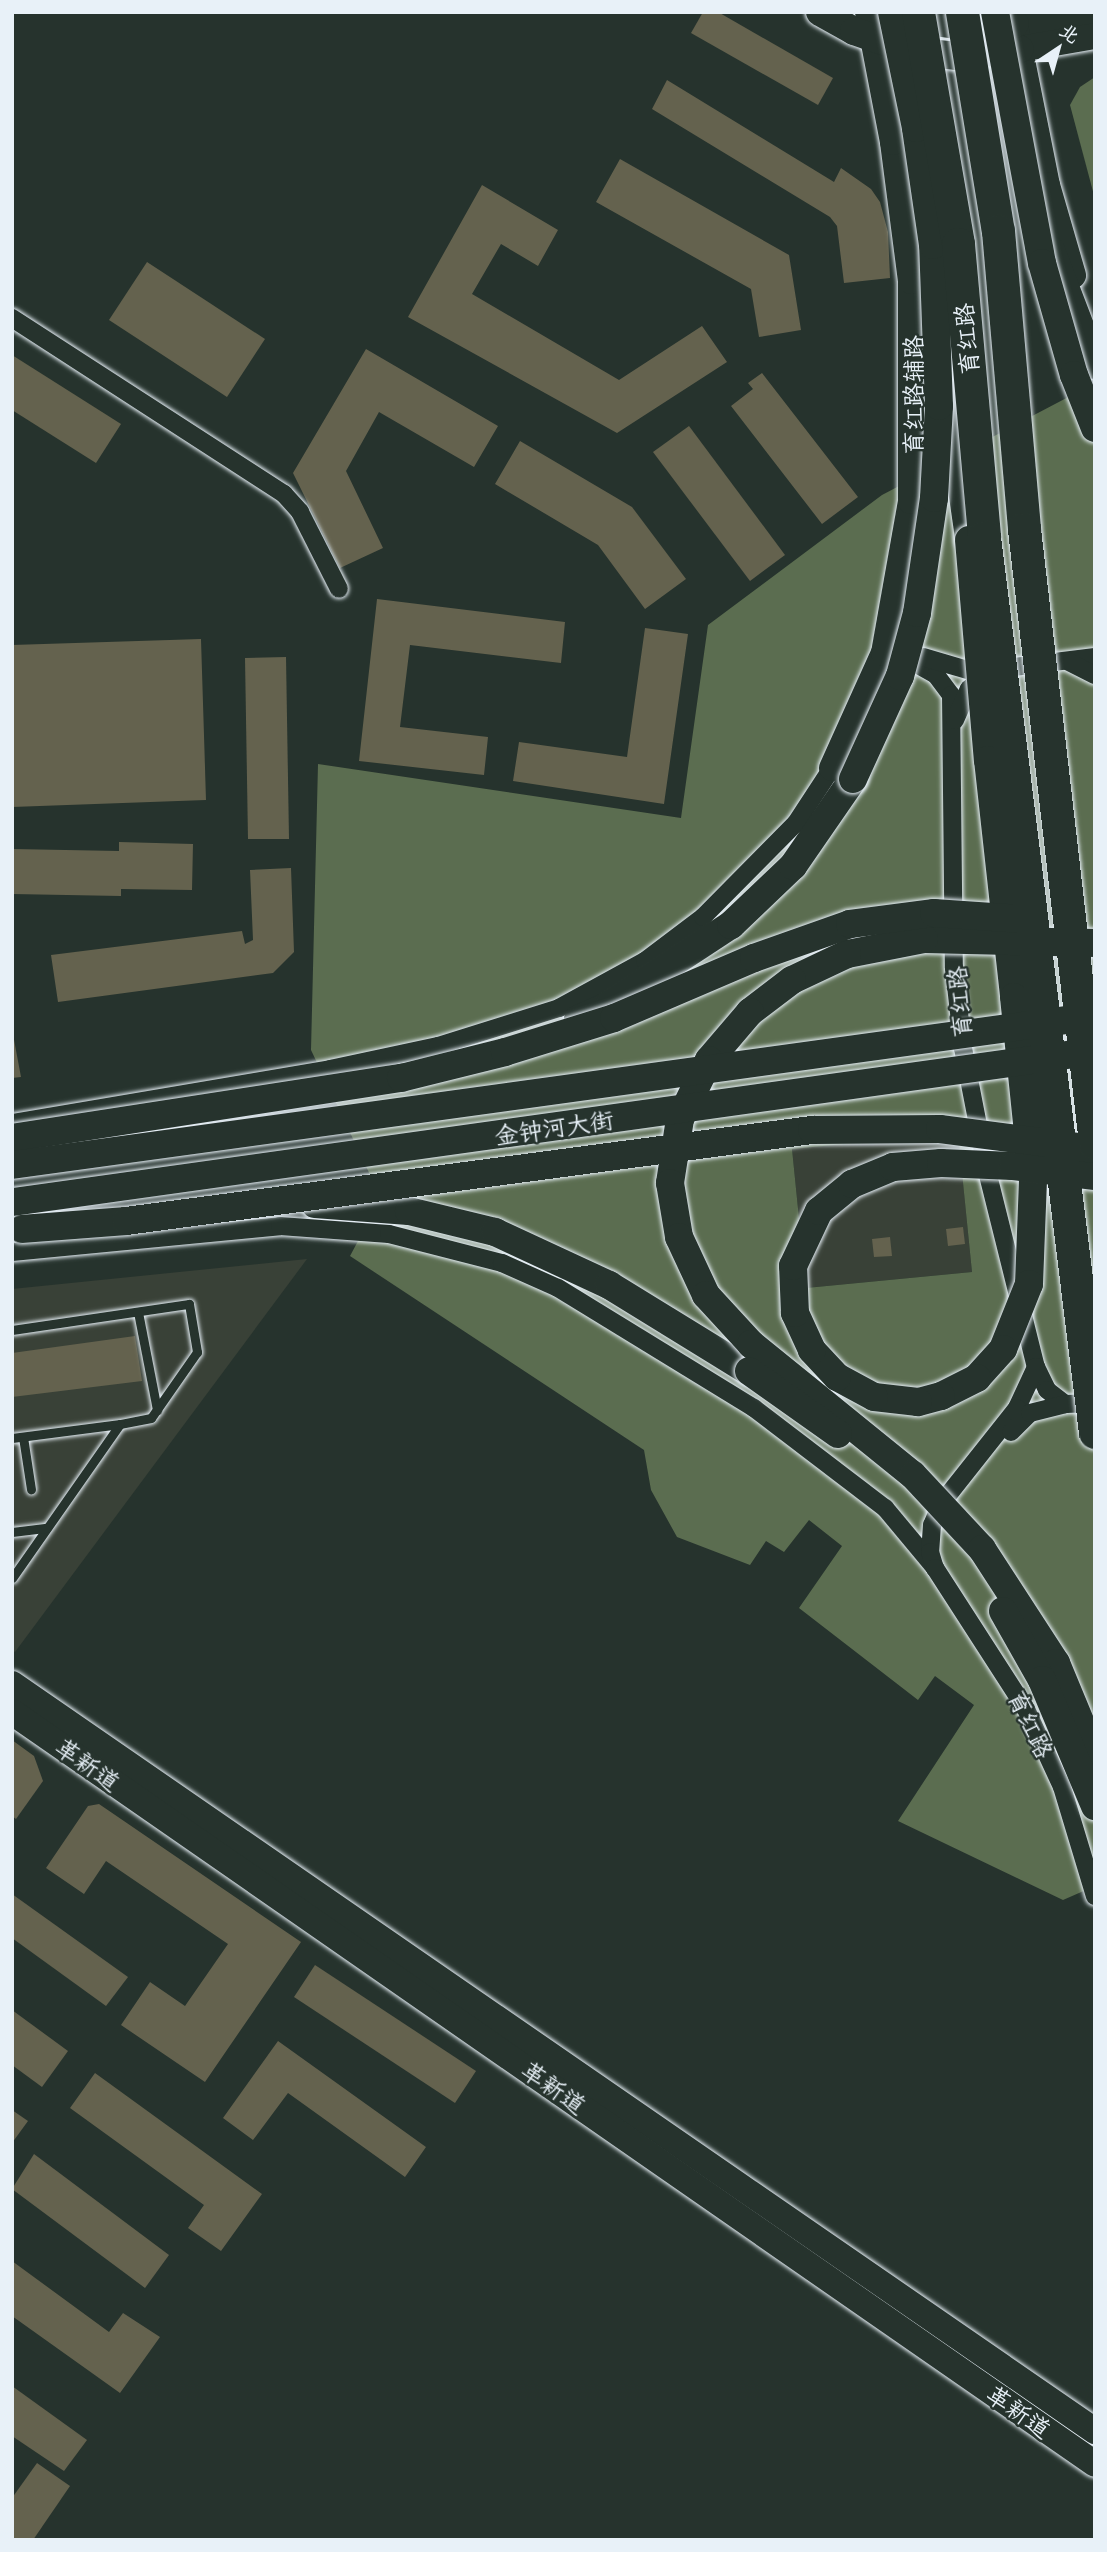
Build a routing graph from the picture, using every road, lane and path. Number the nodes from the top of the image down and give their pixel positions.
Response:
1 (884, 12) edge
2 (892, 12) edge
3 (918, 12) edge
4 (1095, 13) edge
5 (826, 16) edge
6 (995, 21) edge
7 (871, 26) edge
8 (1095, 36) edge
9 (1011, 91) junction
10 (12, 318) edge
11 (939, 323) junction
12 (1095, 328) edge
13 (1095, 365) edge
14 (1095, 428) edge
15 (338, 589) dead end
16 (893, 617) junction
17 (905, 651) junction
18 (1095, 657) edge
19 (1066, 660) junction
20 (879, 666) junction
21 (990, 670) junction
22 (1095, 675) edge
23 (953, 726) junction
24 (832, 768) joint
25 (1095, 926) edge
26 (1095, 943) edge
27 (1095, 1016) edge
28 (1095, 1051) edge
29 (505, 1052) junction
30 (12, 1122) edge
31 (12, 1138) edge
32 (1095, 1143) edge
33 (1095, 1149) edge
34 (12, 1165) edge
35 (1095, 1176) edge
36 (13, 1203) edge
37 (228, 1207) junction
38 (16, 1237) edge
39 (138, 1312) junction
40 (12, 1330) edge
41 (1036, 1367) junction
42 (1095, 1403) edge
43 (1065, 1404) junction
44 (156, 1410) junction
45 (120, 1424) junction
46 (1095, 1432) edge
47 (23, 1437) junction
48 (12, 1438) edge
49 (31, 1489) dead end
50 (890, 1514) junction
51 (936, 1515) junction
52 (47, 1528) junction
53 (12, 1532) edge
54 (935, 1568) junction
55 (12, 1578) edge
56 (12, 1685) edge
57 (12, 1712) edge
58 (1095, 1757) edge
59 (1095, 1806) edge
60 (1095, 1896) edge
61 (1095, 2431) edge
62 (1095, 2464) edge

1 - 6 main road
2 - 11 main road, bridge
3 - 46 highway, 育红路, bridge
4 - 6 street
5 - 7 main road
6 - 7 main road
6 - 7 main road
6 - 8 street
6 - 9 main road, bridge
6 - 12 street
6 - 32 highway, 育红路, bridge
7 - 16 street, 育红路辅路
9 - 13 main road, bridge
9 - 14 main road, bridge
10 - 15 street
11 - 29 main road, bridge
11 - 35 main road, bridge
16 - 17 street
16 - 20 street, 育红路辅路
17 - 20 street
17 - 21 street
17 - 23 street, 育红路
18 - 19 street
19 - 21 street
19 - 22 street
20 - 24 street, 育红路辅路
21 - 23 street
23 - 41 street, 育红路
24 - 30 street
25 - 29 main road, bridge
26 - 58 main road, bridge
27 - 34 main road, 金钟河大街, bridge
28 - 36 main road, 金钟河大街, bridge
29 - 31 main road, bridge
33 - 37 main road, bridge
37 - 38 main road, bridge
37 - 59 main road, bridge
38 - 50 street, 育红路
39 - 40 lane
39 - 44 lane
39 - 44 lane
41 - 43 street, 育红路
41 - 51 street, 育红路
42 - 43 street
43 - 51 street
44 - 45 lane
45 - 47 lane
45 - 52 lane
47 - 48 lane
47 - 49 lane
50 - 51 street, 育红路
50 - 54 street, 育红路
51 - 54 street, 育红路
52 - 53 lane
52 - 55 lane
54 - 60 street, 育红路
56 - 61 street, 革新道
57 - 62 street, 革新道

